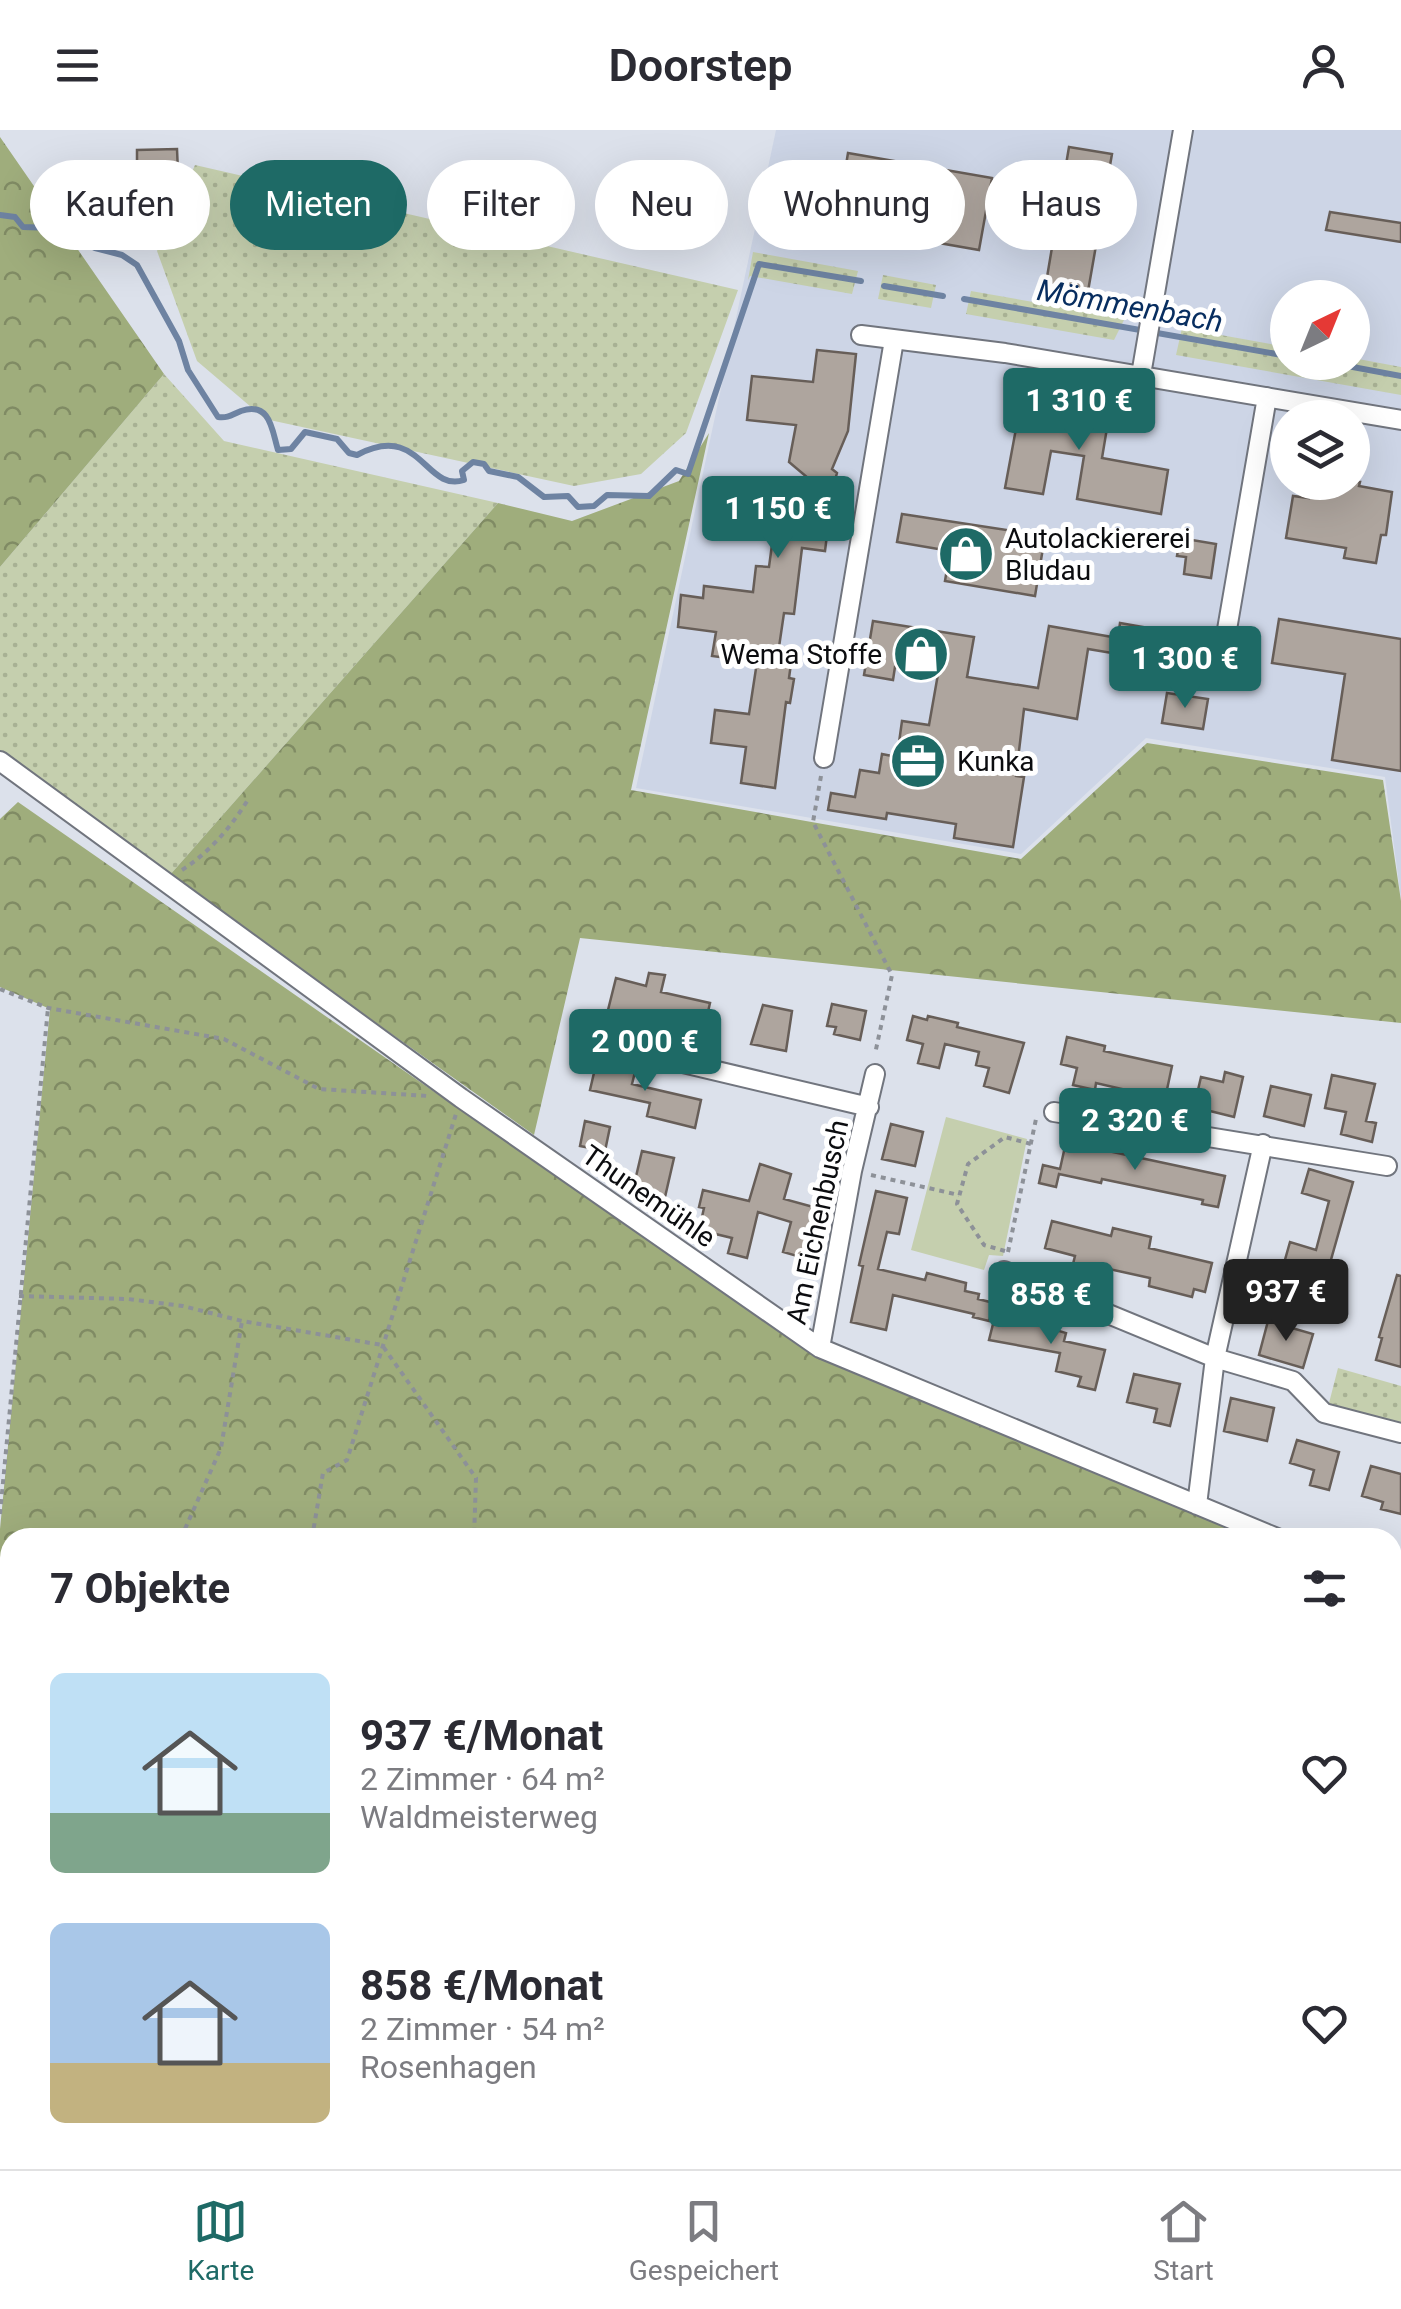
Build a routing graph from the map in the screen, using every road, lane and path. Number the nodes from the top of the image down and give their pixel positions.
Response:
1 (1183, 130) edge
2 (861, 335) dead end
3 (894, 340) junction
4 (1141, 375) junction
5 (1267, 397) junction
6 (1401, 420) edge
7 (1220, 676) dead end
8 (824, 758) joint
9 (0, 761) edge
10 (249, 798) dead end
11 (167, 882) junction
12 (0, 989) edge
13 (48, 1008) junction
14 (645, 1054) dead end
15 (874, 1074) joint
16 (461, 1098) junction
17 (869, 1107) junction
18 (1054, 1112) joint
19 (1031, 1144) junction
20 (1263, 1144) junction
21 (1388, 1166) dead end
22 (852, 1171) junction
23 (959, 1195) junction
24 (1006, 1262) junction
25 (19, 1296) junction
26 (242, 1321) junction
27 (382, 1345) junction
28 (820, 1348) junction
29 (1215, 1358) junction
30 (1401, 1432) edge
31 (1197, 1505) junction
32 (0, 1514) edge
33 (185, 1528) edge
34 (314, 1528) edge
35 (474, 1528) edge
36 (1253, 1528) edge

1 - 4 street
2 - 3 street
3 - 4 street
3 - 8 street
4 - 5 street
5 - 6 street
5 - 7 street
8 - 15 path
9 - 11 street, Thunemühle
10 - 11 path
11 - 16 street, Thunemühle
12 - 13 path
13 - 16 path
13 - 25 path
14 - 17 street, Am Eichenbusch
15 - 17 street, Am Eichenbusch
16 - 27 path
16 - 28 street, Thunemühle
17 - 22 street, Am Eichenbusch
18 - 19 path
18 - 20 street
19 - 23 path
19 - 24 path
20 - 21 street
20 - 29 street
22 - 23 path
22 - 28 street, Am Eichenbusch
23 - 24 path
24 - 29 street
25 - 26 path
25 - 32 path
26 - 27 path
26 - 33 path
27 - 34 path
27 - 35 path
28 - 31 street, Thunemühle
29 - 30 street
29 - 31 street
31 - 36 street, Thunemühle

